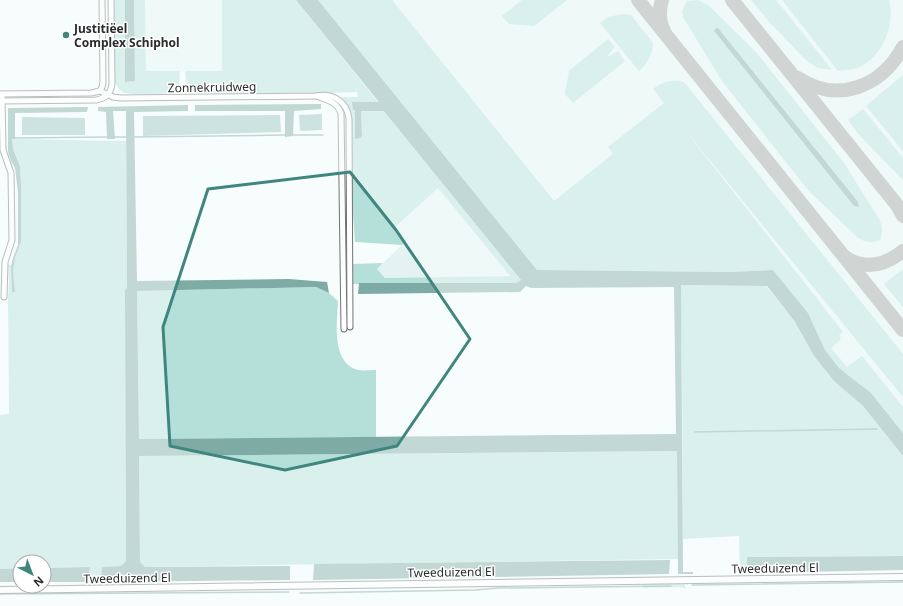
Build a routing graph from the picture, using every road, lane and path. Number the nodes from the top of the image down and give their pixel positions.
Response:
1 (102, 0) edge
2 (111, 0) edge
3 (100, 91) junction
4 (1, 94) edge
5 (108, 95) junction
6 (316, 96) junction
7 (1, 101) edge
8 (4, 297) dead end
9 (350, 327) dead end
10 (344, 329) dead end
11 (903, 577) edge
12 (0, 590) edge

1 - 3 street
2 - 5 street
3 - 4 street
3 - 5 street, Zonnekruidweg
4 - 7 street
5 - 6 street, Zonnekruidweg
5 - 7 street, Zonnekruidweg
6 - 9 street, Zonnekruidweg
6 - 10 street
7 - 8 street
11 - 12 street, Tweeduizend El

